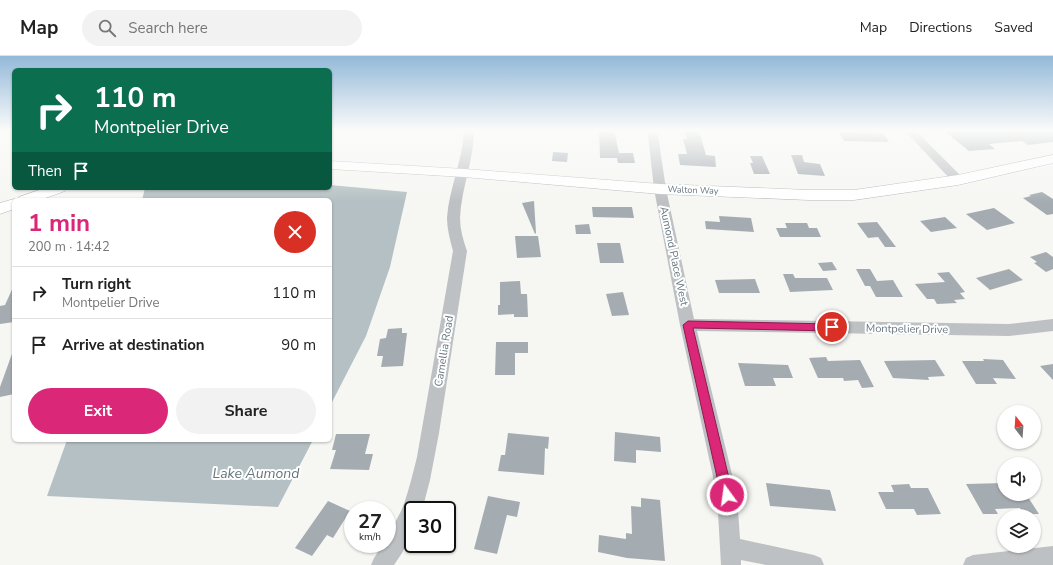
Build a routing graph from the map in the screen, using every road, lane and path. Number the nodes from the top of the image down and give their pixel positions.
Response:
1 (466, 154) edge
2 (655, 154) edge
3 (932, 154) edge
4 (1053, 159) edge
5 (332, 165) edge
6 (464, 173) junction
7 (958, 180) junction
8 (660, 189) junction
9 (54, 190) edge
10 (31, 198) edge
11 (12, 205) edge
12 (0, 209) edge
13 (688, 325) junction
14 (1053, 325) edge
15 (731, 556) edge
16 (1053, 556) edge
17 (381, 565) edge
18 (814, 565) edge
19 (973, 565) edge

1 - 6 street, Camellia Road
2 - 8 street, Aumond Place West
3 - 7 street
4 - 7 main road, Walton Way
5 - 6 main road, Walton Way
6 - 8 main road, Walton Way
6 - 17 street, Camellia Road
7 - 8 main road, Walton Way
8 - 13 street, Aumond Place West
9 - 10 main road
11 - 12 main road
13 - 14 street, Montpelier Drive
13 - 15 street, Aumond Place West
15 - 18 street
16 - 19 street

